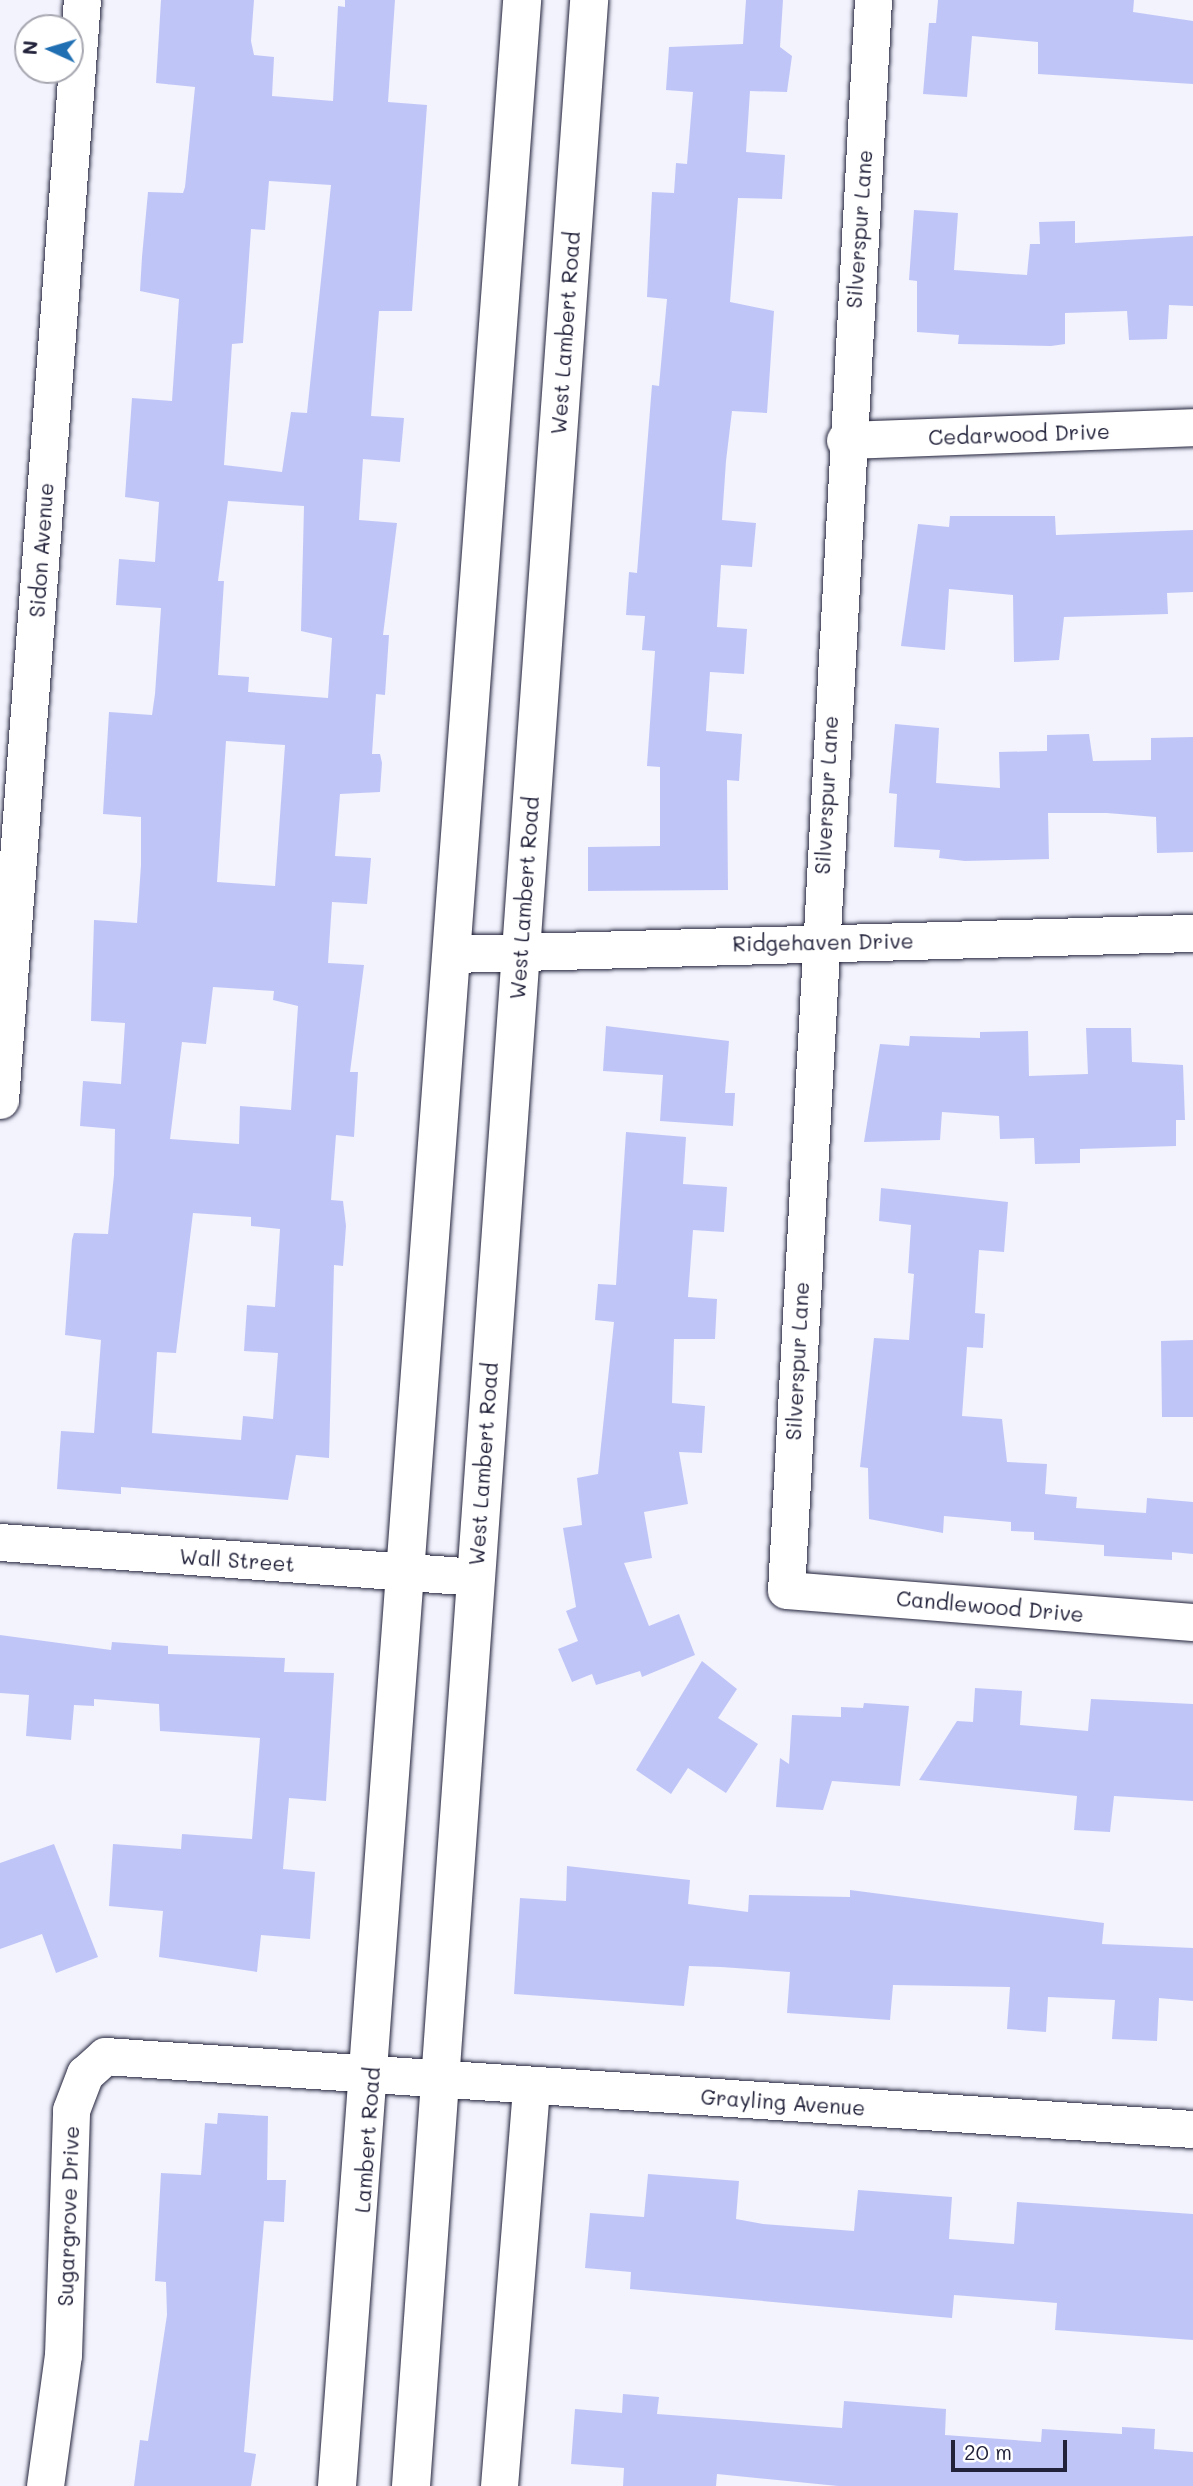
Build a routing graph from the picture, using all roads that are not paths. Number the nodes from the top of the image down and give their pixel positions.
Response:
1 (82, 0) edge
2 (522, 0) edge
3 (589, 0) edge
4 (873, 0) edge
5 (1193, 427) edge
6 (845, 440) junction
7 (1193, 933) edge
8 (817, 942) junction
9 (520, 950) junction
10 (453, 954) junction
11 (0, 1100) edge
12 (0, 1542) edge
13 (410, 1573) junction
14 (475, 1577) junction
15 (786, 1590) joint
16 (1193, 1622) edge
17 (372, 2074) junction
18 (443, 2080) junction
19 (531, 2086) junction
20 (1193, 2129) edge
21 (45, 2486) edge
22 (337, 2486) edge
23 (411, 2486) edge
24 (499, 2486) edge

1 - 11 street, Sidon Avenue
2 - 10 main road
3 - 9 main road, West Lambert Road
4 - 6 street, Silverspur Lane
5 - 6 street, Cedarwood Drive
6 - 8 street, Silverspur Lane
7 - 8 street, Ridgehaven Drive
8 - 9 street, Ridgehaven Drive
8 - 15 street, Silverspur Lane
9 - 10 street, Ridgehaven Drive
9 - 14 main road, West Lambert Road
10 - 13 main road
12 - 13 street, Wall Street
13 - 14 street, Wall Street
13 - 17 main road, Lambert Road
14 - 18 main road, West Lambert Road
15 - 16 street, Candlewood Drive
17 - 18 street, Grayling Avenue
17 - 21 street, Sugargrove Drive
17 - 22 main road, Lambert Road
18 - 19 street, Grayling Avenue
18 - 23 main road
19 - 20 street, Grayling Avenue
19 - 24 street

